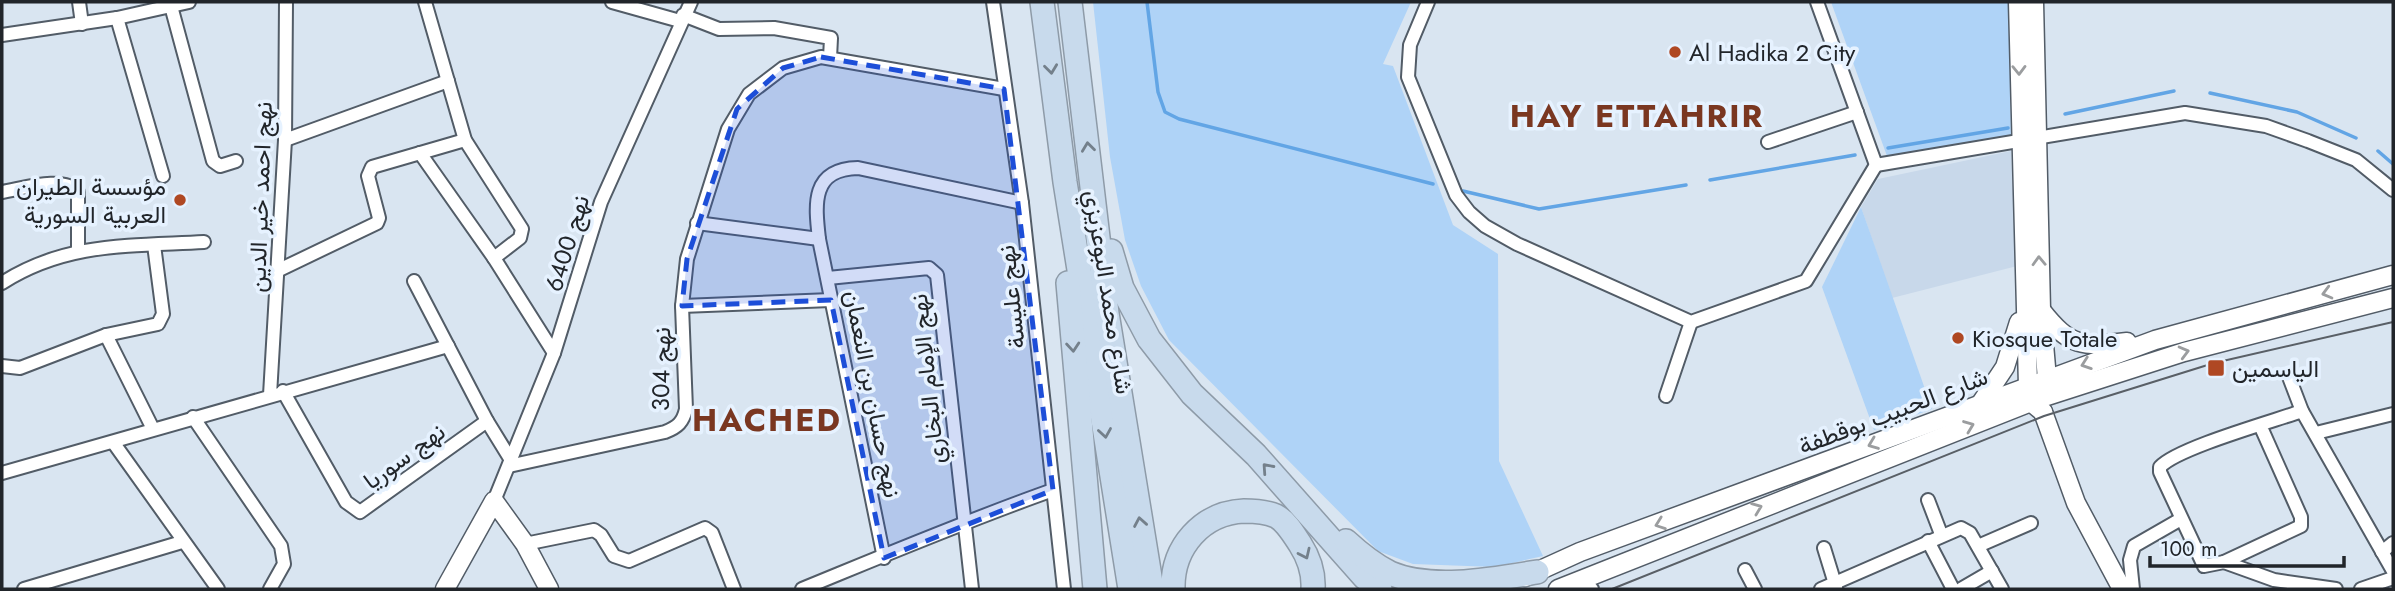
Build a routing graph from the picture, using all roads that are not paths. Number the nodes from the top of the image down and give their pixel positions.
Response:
1 (79, 2) edge
2 (189, 2) edge
3 (286, 2) edge
4 (425, 2) edge
5 (612, 2) edge
6 (691, 2) edge
7 (993, 2) edge
8 (1042, 2) edge
9 (1070, 2) edge
10 (1429, 2) edge
11 (1816, 2) edge
12 (2018, 2) edge
13 (2034, 2) edge
14 (171, 6) junction
15 (142, 7) edge
16 (117, 18) junction
17 (682, 18) junction
18 (82, 24) junction
19 (2, 35) edge
20 (830, 58) junction
21 (448, 81) junction
22 (1004, 89) junction
23 (1857, 112) junction
24 (285, 140) junction
25 (465, 140) junction
26 (2028, 141) junction
27 (1768, 142) dead end
28 (420, 153) junction
29 (236, 160) dead end
30 (1876, 165) junction
31 (163, 176) dead end
32 (1065, 181) junction
33 (1093, 182) junction
34 (2393, 190) edge
35 (2, 192) edge
36 (1022, 203) junction
37 (697, 223) junction
38 (819, 239) junction
39 (204, 242) dead end
40 (154, 245) junction
41 (78, 250) junction
42 (494, 258) junction
43 (279, 270) junction
44 (2393, 275) edge
45 (828, 278) junction
46 (414, 281) dead end
47 (2, 283) edge
48 (2025, 298) junction
49 (2393, 298) edge
50 (831, 300) junction
51 (682, 306) junction
52 (2040, 310) junction
53 (1097, 315) junction
54 (1691, 322) junction
55 (106, 335) junction
56 (2155, 340) junction
57 (448, 346) junction
58 (554, 353) junction
59 (2, 366) edge
60 (2289, 377) dead end
61 (283, 391) junction
62 (270, 395) junction
63 (2039, 395) junction
64 (1667, 396) dead end
65 (1979, 406) junction
66 (2302, 411) junction
67 (2393, 414) edge
68 (193, 417) junction
69 (487, 421) junction
70 (2260, 425) junction
71 (153, 429) junction
72 (2316, 433) junction
73 (113, 442) junction
74 (510, 463) junction
75 (2, 473) edge
76 (1053, 490) junction
77 (1290, 494) junction
78 (1928, 500) dead end
79 (494, 501) junction
80 (2181, 519) junction
81 (963, 522) junction
82 (2031, 523) dead end
83 (1941, 534) junction
84 (1928, 541) junction
85 (182, 542) junction
86 (2393, 543) edge
87 (525, 544) junction
88 (1978, 546) junction
89 (1824, 548) dead end
90 (2382, 552) junction
91 (884, 558) junction
92 (2224, 562) junction
93 (1745, 570) dead end
94 (1992, 571) junction
95 (2393, 571) edge
96 (1537, 572) junction
97 (2393, 578) edge
98 (1587, 584) edge
99 (2273, 585) edge
100 (1835, 586) edge
101 (2118, 586) edge
102 (24, 589) edge
103 (218, 589) edge
104 (270, 589) edge
105 (445, 589) edge
106 (549, 589) edge
107 (734, 589) edge
108 (802, 589) edge
109 (972, 589) edge
110 (1064, 589) edge
111 (1095, 589) edge
112 (1130, 589) edge
113 (1152, 589) edge
114 (1173, 589) edge
115 (1313, 589) edge
116 (1380, 589) edge
117 (1498, 589) edge
118 (1558, 589) edge
119 (1755, 589) edge
120 (1821, 589) edge
121 (1953, 589) edge
122 (1961, 589) edge
123 (2001, 589) edge
124 (2133, 589) edge
125 (2336, 589) edge
126 (2361, 589) edge

1 - 18 street
2 - 14 street
3 - 24 street, نهج احمد خير الدين
4 - 21 street
5 - 17 street
6 - 17 street, نهج 6400
7 - 22 street, نهج عليسة
8 -> 32 highway, شارع محمد البوعزيزي
33 -> 9 highway, شارع محمد البوعزيزي
10 - 54 street
11 - 23 street
12 -> 26 main road
13 - 26 main road
14 - 15 street
14 - 29 street
15 - 16 street
16 - 18 street
16 - 31 street
17 - 20 street
17 - 58 street, نهج 6400
18 - 19 street
20 - 22 street, نهج 304
20 - 37 street, نهج 304
21 - 24 street
21 - 25 street
22 - 36 street, نهج عليسة
23 - 27 street
23 - 30 street
24 - 43 street, نهج احمد خير الدين
25 - 28 street
25 - 42 street
26 - 30 street
26 - 34 street
26 - 48 main road
52 -> 26 main road
28 - 42 street
28 - 43 street
30 - 54 street
32 - 53 highway, شارع محمد البوعزيزي
32 -> 111 highway
33 - 53 highway, شارع محمد البوعزيزي
77 -> 33 highway
35 - 41 street
36 - 38 street, نهج حسان بن النعمان
36 - 76 street, نهج عليسة
37 - 38 street
37 - 51 street, نهج 304
38 - 45 street, نهج حسان بن النعمان
39 - 40 street
40 - 41 street
40 - 55 street
41 - 47 street
42 - 58 street
43 - 62 street, نهج احمد خير الدين
44 -> 56 main road, شارع الحبيب بوقطفة
45 - 50 street, نهج حسان بن النعمان
45 - 81 street, نهج الإمام البخاري
46 - 57 street
48 - 63 main road
48 - 65 main road
63 -> 49 main road, شارع الحبيب بوقطفة
50 - 51 street
50 - 91 street, نهج حسان بن النعمان
51 - 74 street, نهج 304
52 - 56 main road
52 - 63 main road
53 -> 112 highway, شارع محمد البوعزيزي
113 -> 53 highway, شارع محمد البوعزيزي
54 - 64 street
55 - 59 street
55 - 71 street
56 -> 63 main road, شارع الحبيب بوقطفة
57 - 61 street
57 - 69 street
58 - 74 street, نهج 6400
60 - 66 street
61 - 62 street
61 - 69 street, نهج سوريا
62 - 68 street
63 - 65 main road, شارع الحبيب بوقطفة
98 -> 63 main road, شارع الحبيب بوقطفة
63 - 101 main road
65 -> 96 main road, شارع الحبيب بوقطفة
66 - 70 street
66 - 72 street
67 - 72 street
68 - 71 street
68 - 104 street
69 - 74 street
70 - 80 street
70 - 92 street
71 - 73 street
72 - 90 street
73 - 75 street
73 - 85 street
74 - 79 street, نهج 6400
76 - 81 street
76 - 110 street, نهج عليسة
77 - 96 highway
77 - 116 highway
78 - 83 street
79 - 87 main road
79 - 105 main road
80 - 92 street
80 - 124 street
81 - 91 street
81 - 109 street, نهج الإمام البخاري
82 - 88 street
83 - 84 street
83 - 88 street
84 - 100 street
84 - 121 street
85 - 102 street
85 - 103 street
86 - 90 street
87 - 106 main road
87 - 107 street
88 - 94 street
89 - 100 street
90 - 95 street
91 - 108 street
92 - 99 street
93 - 119 street
94 - 122 street
94 - 123 street
96 - 117 main road, شارع الحبيب بوقطفة
97 - 126 street
98 - 118 main road, شارع الحبيب بوقطفة
99 - 125 street
100 - 120 street
114 -> 115 highway

